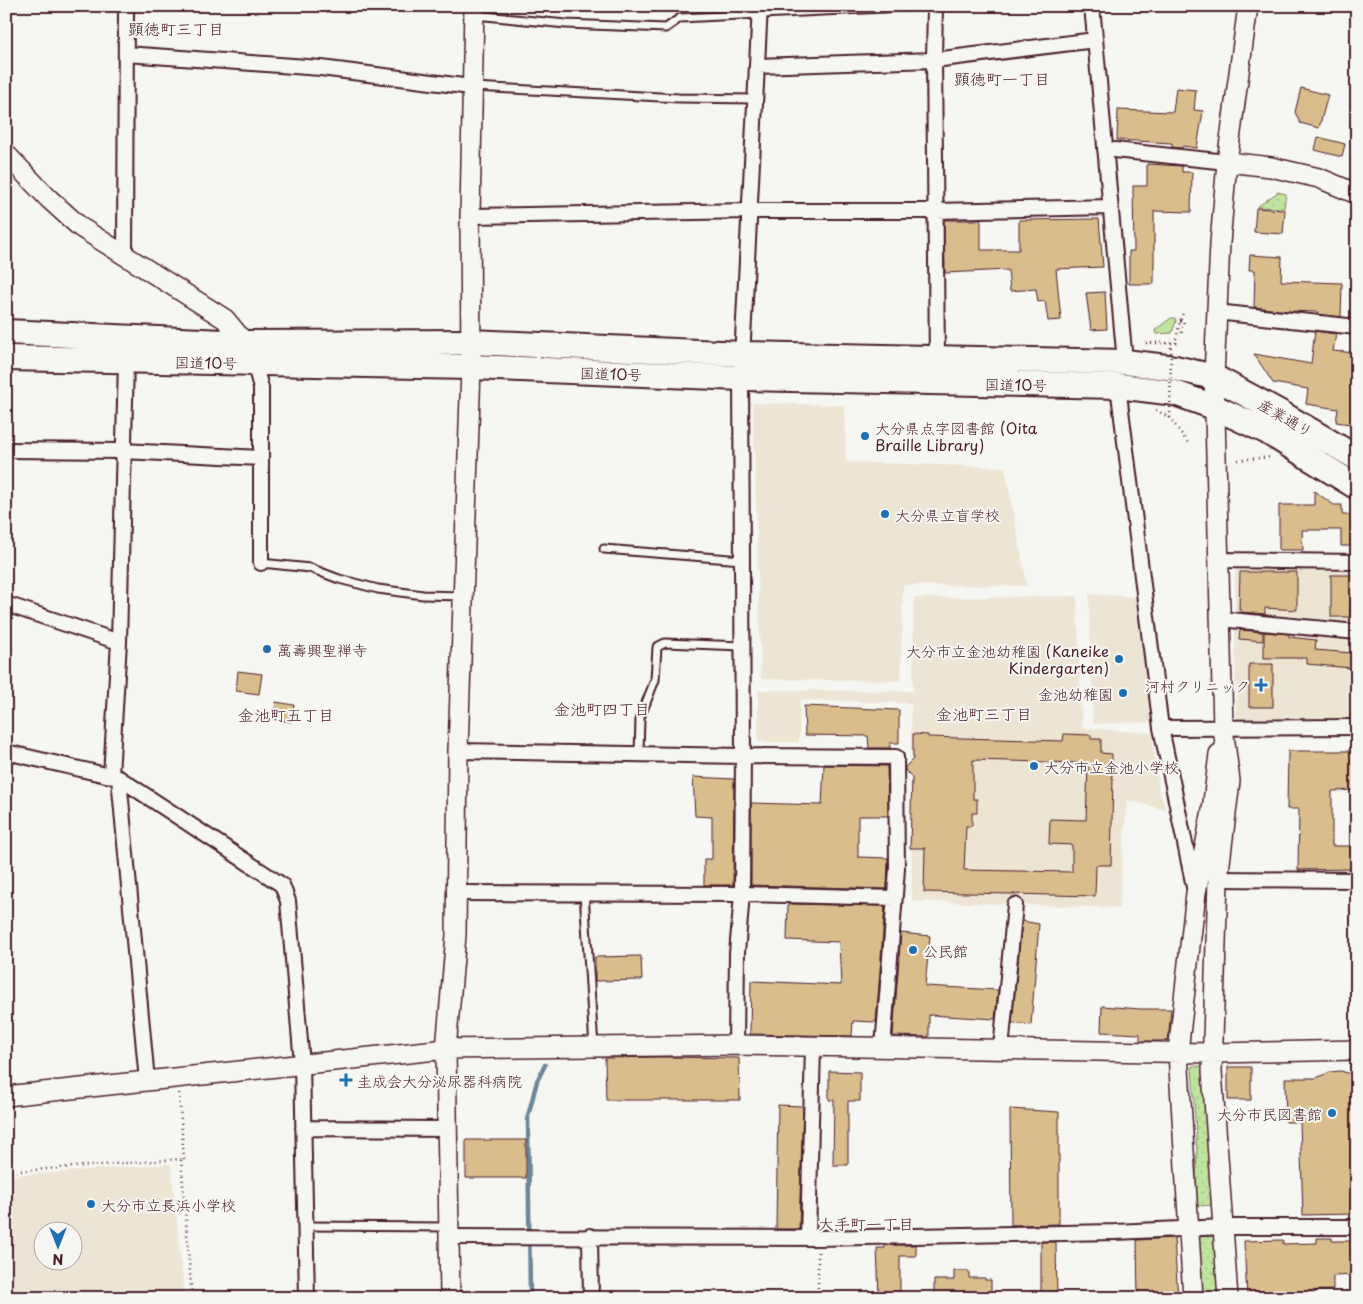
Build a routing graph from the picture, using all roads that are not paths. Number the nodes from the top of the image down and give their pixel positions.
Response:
1 (126, 6) edge
2 (926, 6) edge
3 (935, 6) edge
4 (1092, 6) edge
5 (1248, 6) edge
6 (474, 10) edge
7 (760, 10) edge
8 (1095, 40) junction
9 (126, 54) junction
10 (934, 60) junction
11 (757, 66) junction
12 (471, 87) junction
13 (755, 99) junction
14 (1105, 149) junction
15 (6, 154) edge
16 (1227, 162) junction
17 (1357, 194) edge
18 (1110, 207) junction
19 (750, 211) junction
20 (935, 211) junction
21 (470, 216) junction
22 (126, 256) junction
23 (1216, 312) junction
24 (1357, 326) edge
25 (6, 332) edge
26 (471, 342) junction
27 (249, 353) junction
28 (743, 354) junction
29 (6, 358) edge
30 (937, 359) junction
31 (126, 361) junction
32 (1125, 362) junction
33 (471, 367) junction
34 (1214, 377) junction
35 (741, 378) junction
36 (1118, 386) junction
37 (1214, 407) junction
38 (6, 450) edge
39 (123, 451) junction
40 (261, 458) junction
41 (1357, 458) edge
42 (1357, 486) edge
43 (604, 549) dead end
44 (742, 560) junction
45 (1217, 560) junction
46 (1357, 562) edge
47 (261, 563) joint
48 (464, 596) junction
49 (6, 604) edge
50 (1219, 619) junction
51 (1357, 632) edge
52 (119, 642) junction
53 (742, 646) junction
54 (1357, 727) edge
55 (1161, 728) junction
56 (1223, 728) junction
57 (458, 751) junction
58 (6, 752) edge
59 (639, 754) junction
60 (743, 756) junction
61 (115, 776) junction
62 (1218, 879) junction
63 (1357, 880) edge
64 (457, 893) junction
65 (584, 893) junction
66 (1196, 893) junction
67 (742, 894) junction
68 (895, 898) junction
69 (1016, 905) dead end
70 (736, 1045) junction
71 (813, 1046) junction
72 (594, 1047) junction
73 (883, 1048) junction
74 (446, 1049) junction
75 (1001, 1049) junction
76 (1357, 1050) edge
77 (1178, 1052) junction
78 (1212, 1053) junction
79 (302, 1064) junction
80 (147, 1081) junction
81 (6, 1096) edge
82 (303, 1128) junction
83 (447, 1129) junction
84 (305, 1226) junction
85 (1357, 1226) edge
86 (1224, 1227) junction
87 (1188, 1229) junction
88 (449, 1232) junction
89 (590, 1236) junction
90 (813, 1238) junction
91 (307, 1298) edge
92 (450, 1298) edge
93 (591, 1298) edge
94 (1193, 1298) edge
95 (1228, 1298) edge

1 - 9 street
2 - 7 lane
3 - 10 street
4 - 8 street
5 - 16 street
6 - 7 lane
6 - 12 street
7 - 11 street
8 - 10 street
8 - 14 street
9 - 12 street
9 - 22 street
10 - 11 street
10 - 20 street
11 - 13 street
12 - 13 lane
12 - 21 street
13 - 19 street
14 - 16 street
14 - 18 street
15 - 22 street
16 - 17 street
16 - 23 street
18 - 20 street
18 - 32 street
19 - 20 street
19 - 21 street
19 - 28 street
20 - 30 street
21 - 26 street
22 - 27 street
23 - 24 street
23 - 34 street
25 - 27 highway, 国道10号
26 - 27 highway, 国道10号
26 - 28 highway, 国道10号
26 - 33 street
27 - 31 highway, 国道10号
27 - 33 highway, 国道10号
27 - 40 street
28 - 30 highway, 国道10号
28 - 35 street
29 - 31 highway, 国道10号
30 - 32 highway, 国道10号
31 - 39 street
32 - 34 highway, 国道10号
33 - 35 highway, 国道10号
33 - 48 street
34 - 37 street
34 - 41 highway, 産業通り
35 - 36 highway, 国道10号
35 - 44 street
36 - 37 highway, 国道10号
36 - 55 street
37 - 42 highway, 産業通り
37 - 45 street
38 - 39 street
39 - 40 street
39 - 52 street
40 - 47 street
43 - 44 lane
44 - 53 street
45 - 46 street
45 - 50 street
47 - 48 lane
48 - 57 street
49 - 52 street
50 - 51 street
50 - 56 street
52 - 61 street
53 - 59 lane
53 - 60 street
54 - 56 street
55 - 56 street
55 - 66 street
56 - 62 street
56 - 66 street
57 - 59 street
57 - 64 street
58 - 61 street
59 - 60 street
60 - 67 street
60 - 68 street
61 - 79 street
61 - 80 street
62 - 63 street
62 - 78 street
64 - 65 street
64 - 74 street
65 - 67 street
65 - 72 lane
66 - 77 street
67 - 68 street
67 - 70 street
68 - 73 street
69 - 75 street
70 - 71 street
70 - 72 street
71 - 73 street
71 - 90 street
72 - 74 street
73 - 75 street
74 - 79 street
74 - 83 street
75 - 77 street
76 - 78 street
77 - 78 street
77 - 87 street
78 - 86 street
79 - 80 street
79 - 82 street
80 - 81 street
82 - 83 street
82 - 84 street
83 - 88 street
84 - 88 lane
84 - 91 street
85 - 86 street
86 - 87 street
86 - 95 street
87 - 90 street
87 - 94 street
88 - 89 street
88 - 92 street
89 - 90 street
89 - 93 street

